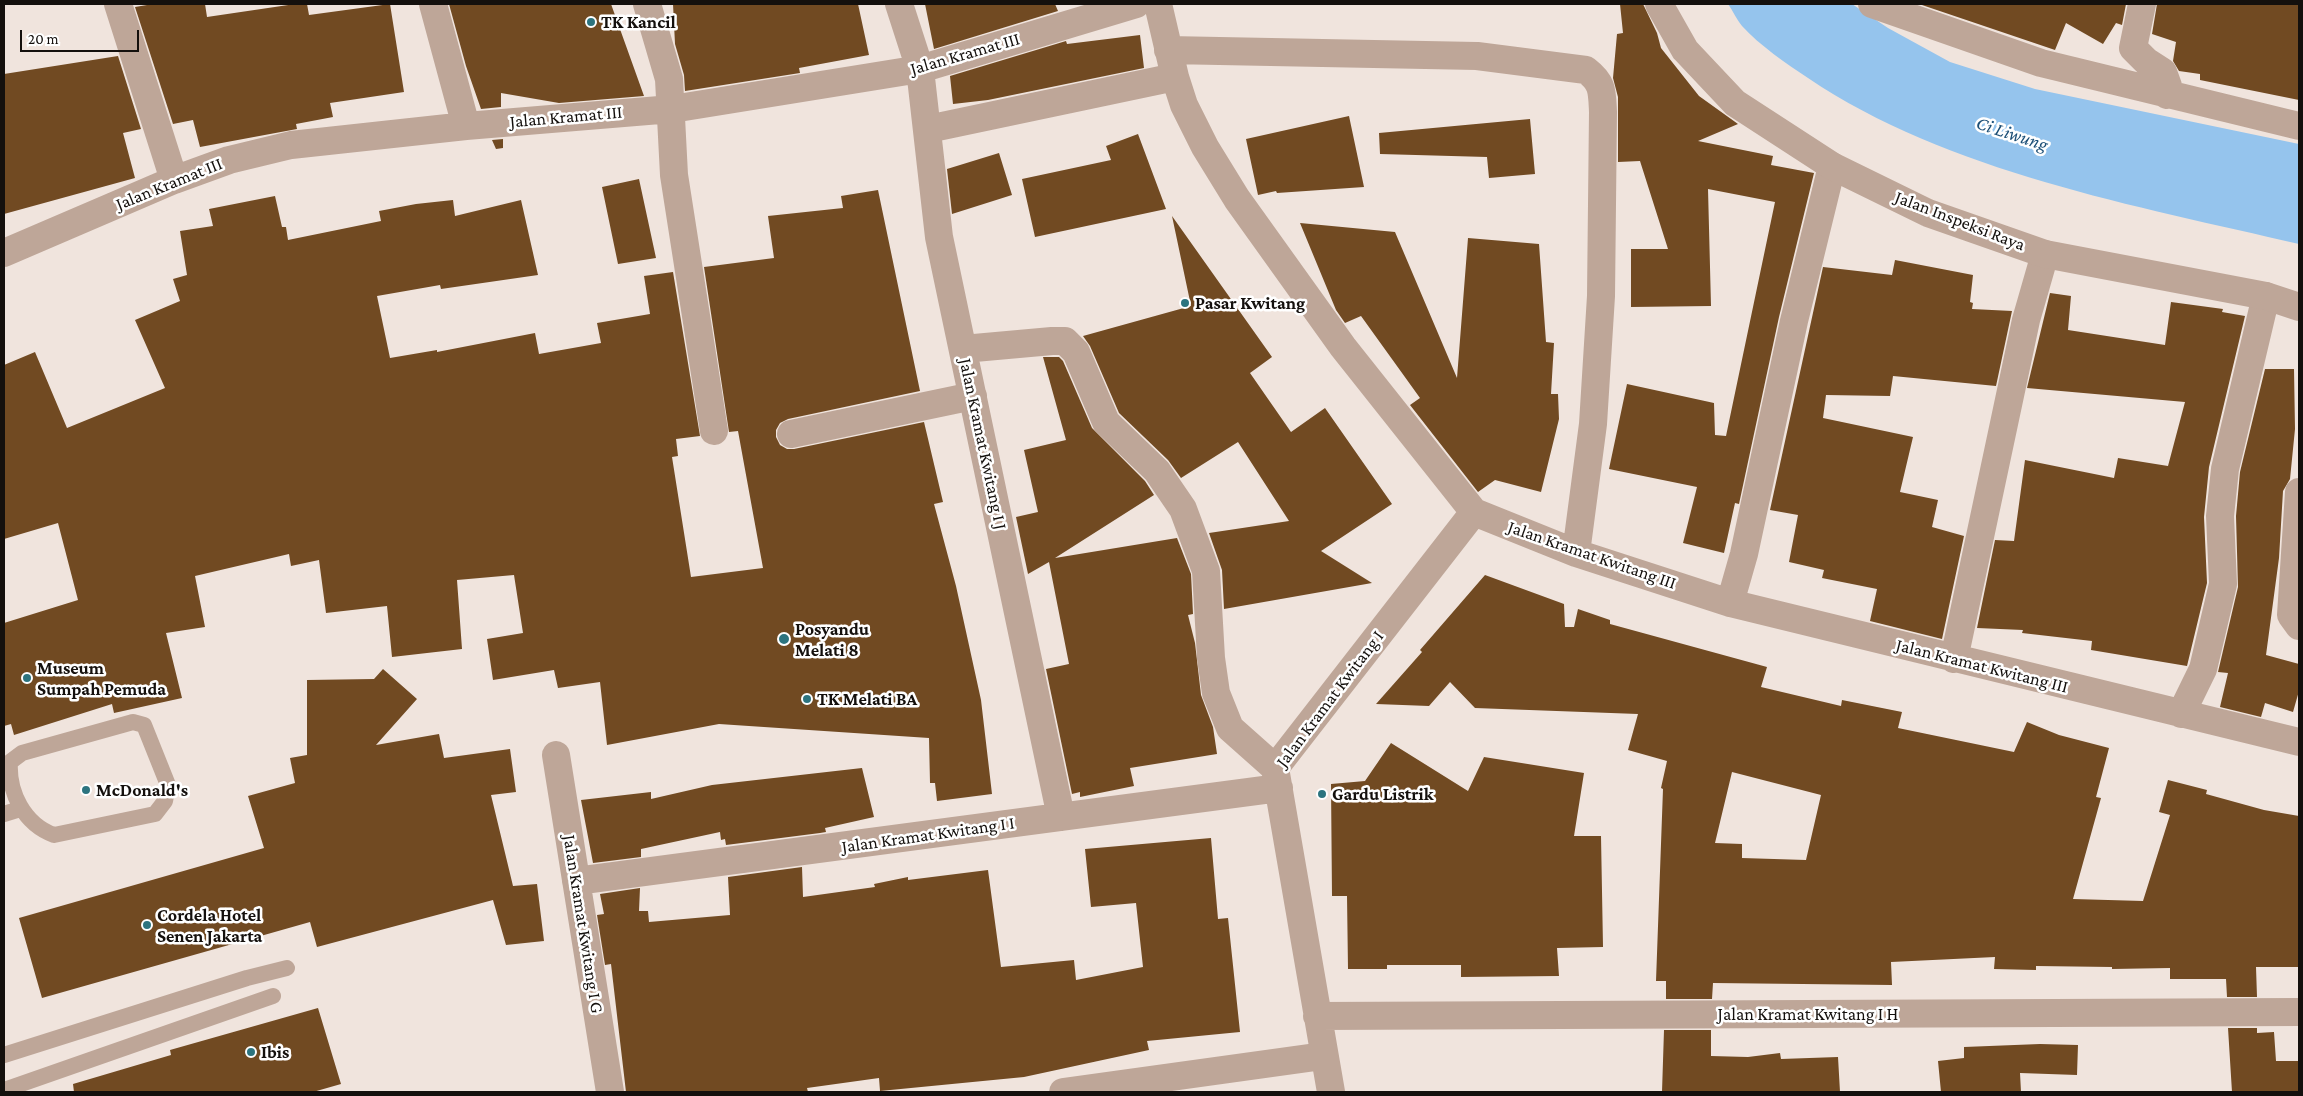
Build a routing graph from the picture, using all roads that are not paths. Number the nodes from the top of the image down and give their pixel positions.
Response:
1 (118, 4) edge
2 (433, 4) edge
3 (647, 4) edge
4 (900, 4) edge
5 (1136, 4) edge
6 (1158, 4) edge
7 (1659, 4) edge
8 (1872, 4) edge
9 (2142, 4) edge
10 (1168, 50) junction
11 (920, 69) junction
12 (1175, 77) junction
13 (2167, 95) junction
14 (672, 109) junction
15 (466, 126) junction
16 (2299, 126) edge
17 (928, 129) junction
18 (1832, 166) junction
19 (174, 180) junction
20 (4, 253) edge
21 (2045, 254) junction
22 (2266, 296) junction
23 (2299, 307) edge
24 (963, 350) junction
25 (973, 396) junction
26 (714, 431) dead end
27 (791, 434) dead end
28 (2299, 492) edge
29 (1474, 512) junction
30 (1576, 553) junction
31 (1730, 603) junction
32 (2299, 626) edge
33 (1954, 659) junction
34 (2181, 714) junction
35 (2297, 735) edge
36 (556, 755) dead end
37 (1277, 778) junction
38 (20, 809) junction
39 (4, 814) edge
40 (1061, 817) junction
41 (576, 881) junction
42 (287, 968) dead end
43 (273, 996) dead end
44 (2299, 1012) edge
45 (1317, 1016) junction
46 (4, 1055) edge
47 (1323, 1056) junction
48 (4, 1090) edge
49 (610, 1092) edge
50 (1063, 1092) edge
51 (1331, 1092) edge

1 - 19 street
2 - 15 street
3 - 14 street
4 - 11 street, Jalan Kramat Kwitang I J
5 - 11 street, Jalan Kramat III
6 - 10 street, Jalan Kramat Kwitang III
7 - 18 street, Jalan Inspeksi Raya
8 - 13 street
9 - 13 street
10 - 12 street, Jalan Kramat Kwitang III
10 - 30 street
11 - 14 street, Jalan Kramat III
11 - 17 street, Jalan Kramat Kwitang I J
12 - 17 street
12 - 29 street, Jalan Kramat Kwitang III
13 - 16 street
14 - 15 street, Jalan Kramat III
14 - 26 street
15 - 19 street, Jalan Kramat III
17 - 24 street, Jalan Kramat Kwitang I J
18 - 21 street, Jalan Inspeksi Raya
18 - 31 street
19 - 20 street, Jalan Kramat III
21 - 22 street, Jalan Inspeksi Raya
21 - 33 street
22 - 23 street, Jalan Inspeksi Raya
22 - 34 street
24 - 25 street, Jalan Kramat Kwitang I J
24 - 37 street
25 - 27 street
25 - 40 street, Jalan Kramat Kwitang I J
28 - 32 street
29 - 30 street, Jalan Kramat Kwitang III
29 - 37 street, Jalan Kramat Kwitang I
30 - 31 street, Jalan Kramat Kwitang III
31 - 33 street, Jalan Kramat Kwitang III
33 - 34 street, Jalan Kramat Kwitang III
34 - 35 street, Jalan Kramat Kwitang III
36 - 41 street, Jalan Kramat Kwitang I G
37 - 40 street, Jalan Kramat Kwitang I I
37 - 45 street, Jalan Kramat Kwitang I
38 - 38 lane
38 - 39 lane
40 - 41 street, Jalan Kramat Kwitang I I
41 - 49 street, Jalan Kramat Kwitang I G
42 - 46 lane
43 - 48 lane
44 - 45 street, Jalan Kramat Kwitang I H
45 - 47 street, Jalan Kramat Kwitang I
47 - 50 street
47 - 51 street, Jalan Kramat Kwitang I

